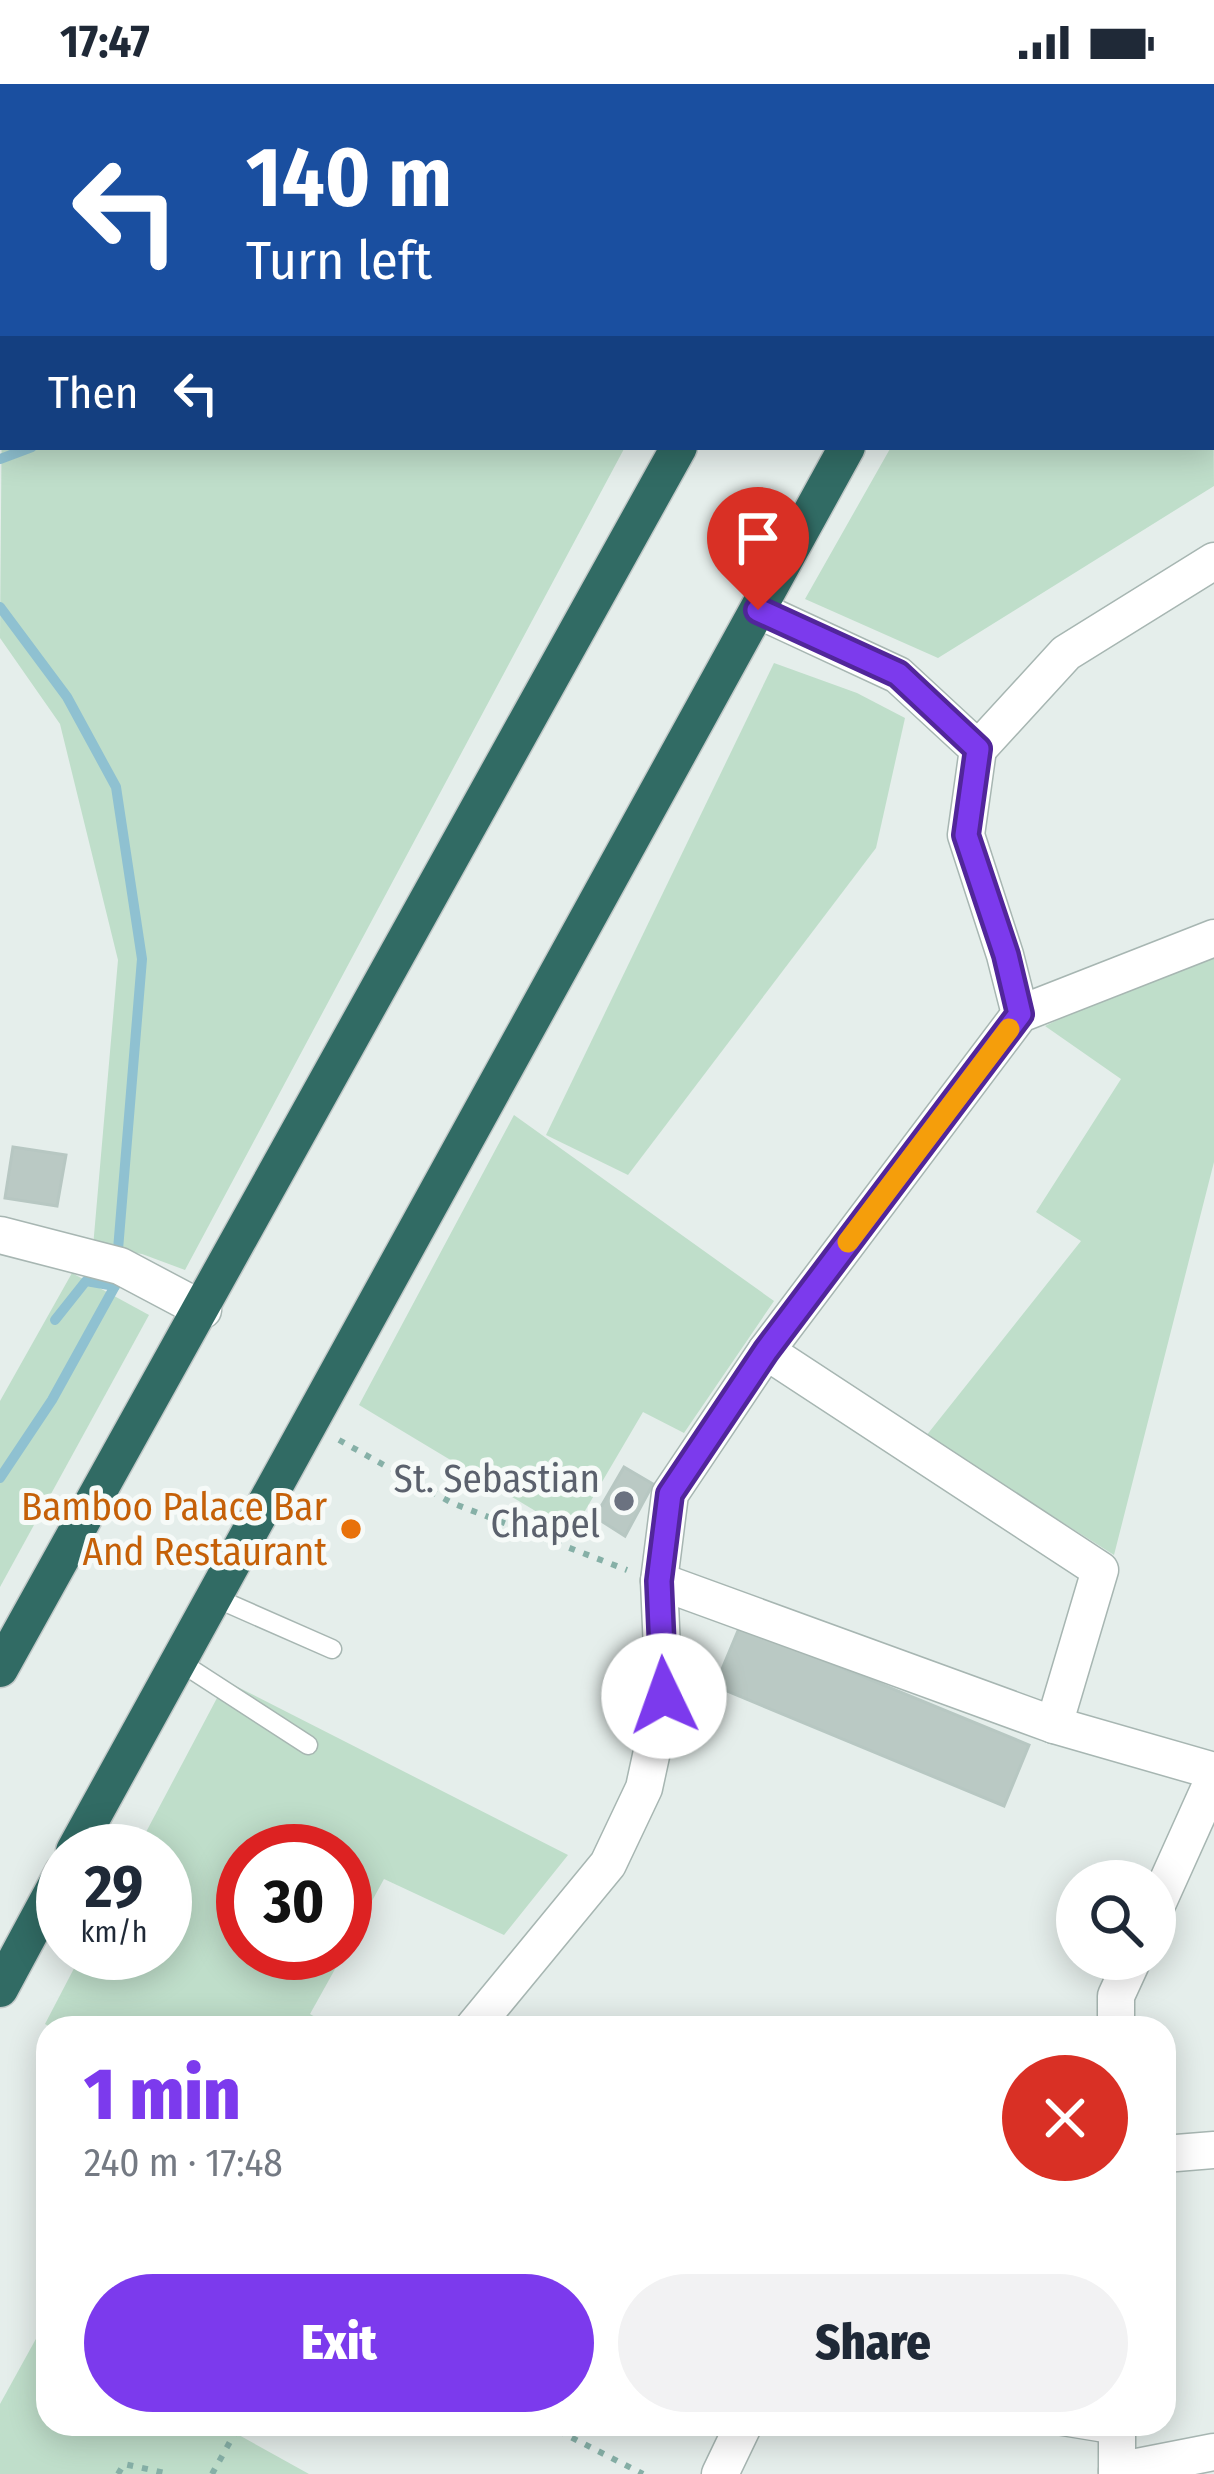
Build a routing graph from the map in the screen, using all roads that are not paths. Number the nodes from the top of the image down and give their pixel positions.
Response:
1 (677, 450) edge
2 (846, 450) edge
3 (1214, 562) edge
4 (758, 610) junction
5 (978, 749) junction
6 (1214, 938) edge
7 (1020, 1014) junction
8 (0, 1235) edge
9 (202, 1310) junction
10 (766, 1351) junction
11 (659, 1581) junction
12 (216, 1598) junction
13 (332, 1648) dead end
14 (177, 1660) junction
15 (0, 1669) edge
16 (1054, 1725) junction
17 (308, 1745) dead end
18 (1214, 1775) edge
19 (89, 1824) edge
20 (1176, 1861) edge
21 (36, 1922) edge
22 (1123, 1980) edge
23 (0, 1989) edge
24 (483, 2016) edge
25 (1116, 2016) edge
26 (1214, 2150) edge
27 (1176, 2152) edge
28 (738, 2436) edge
29 (1080, 2436) edge
30 (1117, 2451) edge
31 (1214, 2452) edge
32 (720, 2474) edge

1 - 9 highway
2 - 4 highway
3 - 5 street
4 - 5 street
4 - 12 highway
5 - 7 street
6 - 7 street
7 - 10 street
8 - 9 street
9 - 15 highway
10 - 11 street
10 - 16 street
11 - 16 street
11 - 24 street
12 - 13 lane
12 - 14 highway
14 - 17 lane
14 - 19 highway
16 - 18 street
18 - 20 street
21 - 23 highway
22 - 25 street
26 - 27 street
28 - 32 street
29 - 30 lane
30 - 31 street

